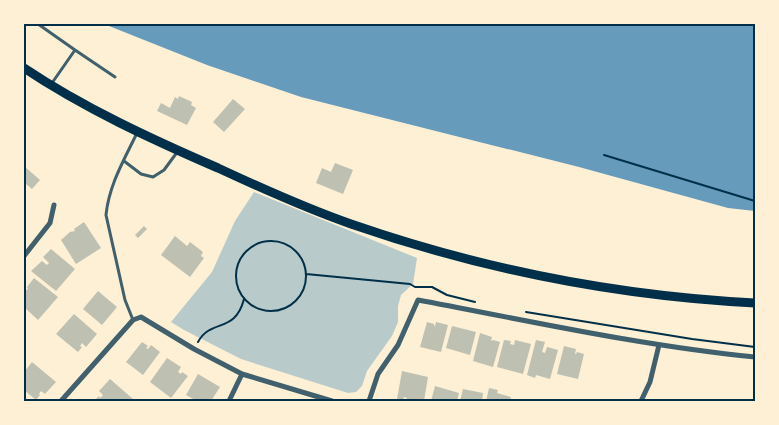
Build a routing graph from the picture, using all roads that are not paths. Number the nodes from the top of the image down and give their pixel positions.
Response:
1 (38, 24) edge
2 (76, 50) junction
3 (24, 68) edge
4 (116, 77) dead end
5 (50, 86) junction
6 (138, 131) junction
7 (178, 150) junction
8 (124, 161) junction
9 (54, 206) dead end
10 (24, 256) edge
11 (755, 303) edge
12 (133, 320) junction
13 (659, 345) junction
14 (755, 357) edge
15 (242, 374) junction
16 (61, 401) edge
17 (229, 401) edge
18 (332, 401) edge
19 (369, 401) edge
20 (641, 401) edge

1 - 2 lane
2 - 4 lane
2 - 5 lane
3 - 5 main road
5 - 6 main road
6 - 7 main road
6 - 8 lane
7 - 8 lane
7 - 11 main road
8 - 12 lane
9 - 10 street
12 - 15 street
12 - 16 street
13 - 14 street
13 - 19 street
13 - 20 street
15 - 17 street
15 - 18 street

